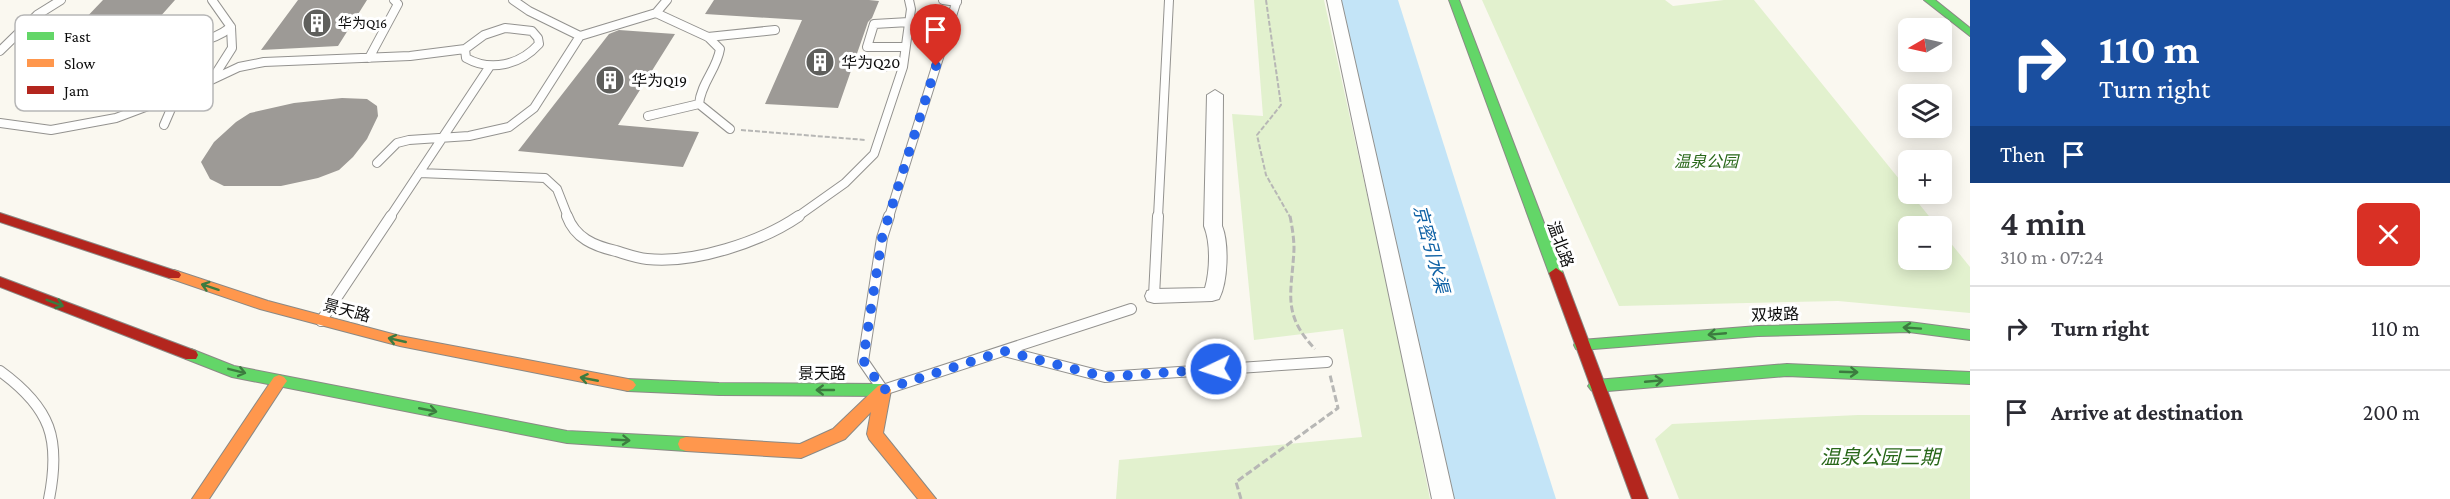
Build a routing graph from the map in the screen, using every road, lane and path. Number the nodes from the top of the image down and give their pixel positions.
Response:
1 (61, 0) edge
2 (212, 0) edge
3 (394, 0) edge
4 (513, 0) edge
5 (667, 0) edge
6 (909, 0) edge
7 (943, 0) edge
8 (1169, 0) edge
9 (1266, 0) edge
10 (1334, 0) edge
11 (1454, 0) edge
12 (1929, 0) edge
13 (957, 1) edge
14 (656, 13) junction
15 (37, 15) edge
16 (909, 22) junction
17 (231, 27) junction
18 (775, 30) dead end
19 (1970, 33) edge
20 (15, 36) edge
21 (580, 36) junction
22 (708, 37) junction
23 (213, 38) edge
24 (905, 47) junction
25 (465, 49) junction
26 (0, 51) edge
27 (369, 58) junction
28 (490, 66) junction
29 (213, 79) edge
30 (213, 80) edge
31 (1215, 95) dead end
32 (699, 104) junction
33 (135, 111) edge
34 (170, 111) edge
35 (648, 116) dead end
36 (0, 123) edge
37 (164, 126) dead end
38 (730, 129) joint
39 (441, 139) junction
40 (878, 141) junction
41 (377, 163) dead end
42 (419, 173) junction
43 (0, 217) edge
44 (0, 282) edge
45 (1154, 296) joint
46 (1131, 309) dead end
47 (321, 321) junction
48 (1970, 335) edge
49 (1581, 345) junction
50 (1004, 351) junction
51 (1327, 362) junction
52 (0, 371) edge
53 (1970, 378) edge
54 (279, 381) junction
55 (1596, 386) junction
56 (883, 390) junction
57 (49, 499) edge
58 (200, 499) edge
59 (928, 499) edge
60 (1241, 499) edge
61 (1443, 499) edge
62 (1640, 499) edge

1 - 15 lane
2 - 17 lane
3 - 27 lane
4 - 21 lane
5 - 14 lane
6 - 16 lane
7 - 13 lane
8 - 45 lane
9 - 51 path
10 - 61 street
11 - 49 street, 温北路
12 - 19 street
13 - 56 lane
14 - 21 lane
14 - 22 lane
16 - 24 lane
16 - 24 lane
17 - 23 lane
17 - 29 lane
18 - 22 lane
20 - 26 lane
21 - 39 lane
22 - 32 lane
24 - 40 lane
25 - 27 lane
25 - 28 lane
25 - 28 lane
27 - 30 lane
28 - 39 lane
31 - 45 street
32 - 35 lane
32 - 38 lane
33 - 36 lane
34 - 37 lane
38 - 40 path
39 - 41 lane
39 - 42 lane
40 - 42 lane
42 - 47 lane
47 -> 43 street, 景天路
44 -> 54 street
46 - 50 lane
56 -> 47 street, 景天路
48 -> 49 street, 双坡路
49 - 55 street, 温北路
50 - 51 lane
50 - 56 lane
51 - 60 path
52 - 57 lane
55 -> 53 street
54 -> 56 street
54 - 58 street
55 - 62 street, 温北路
56 - 59 street

